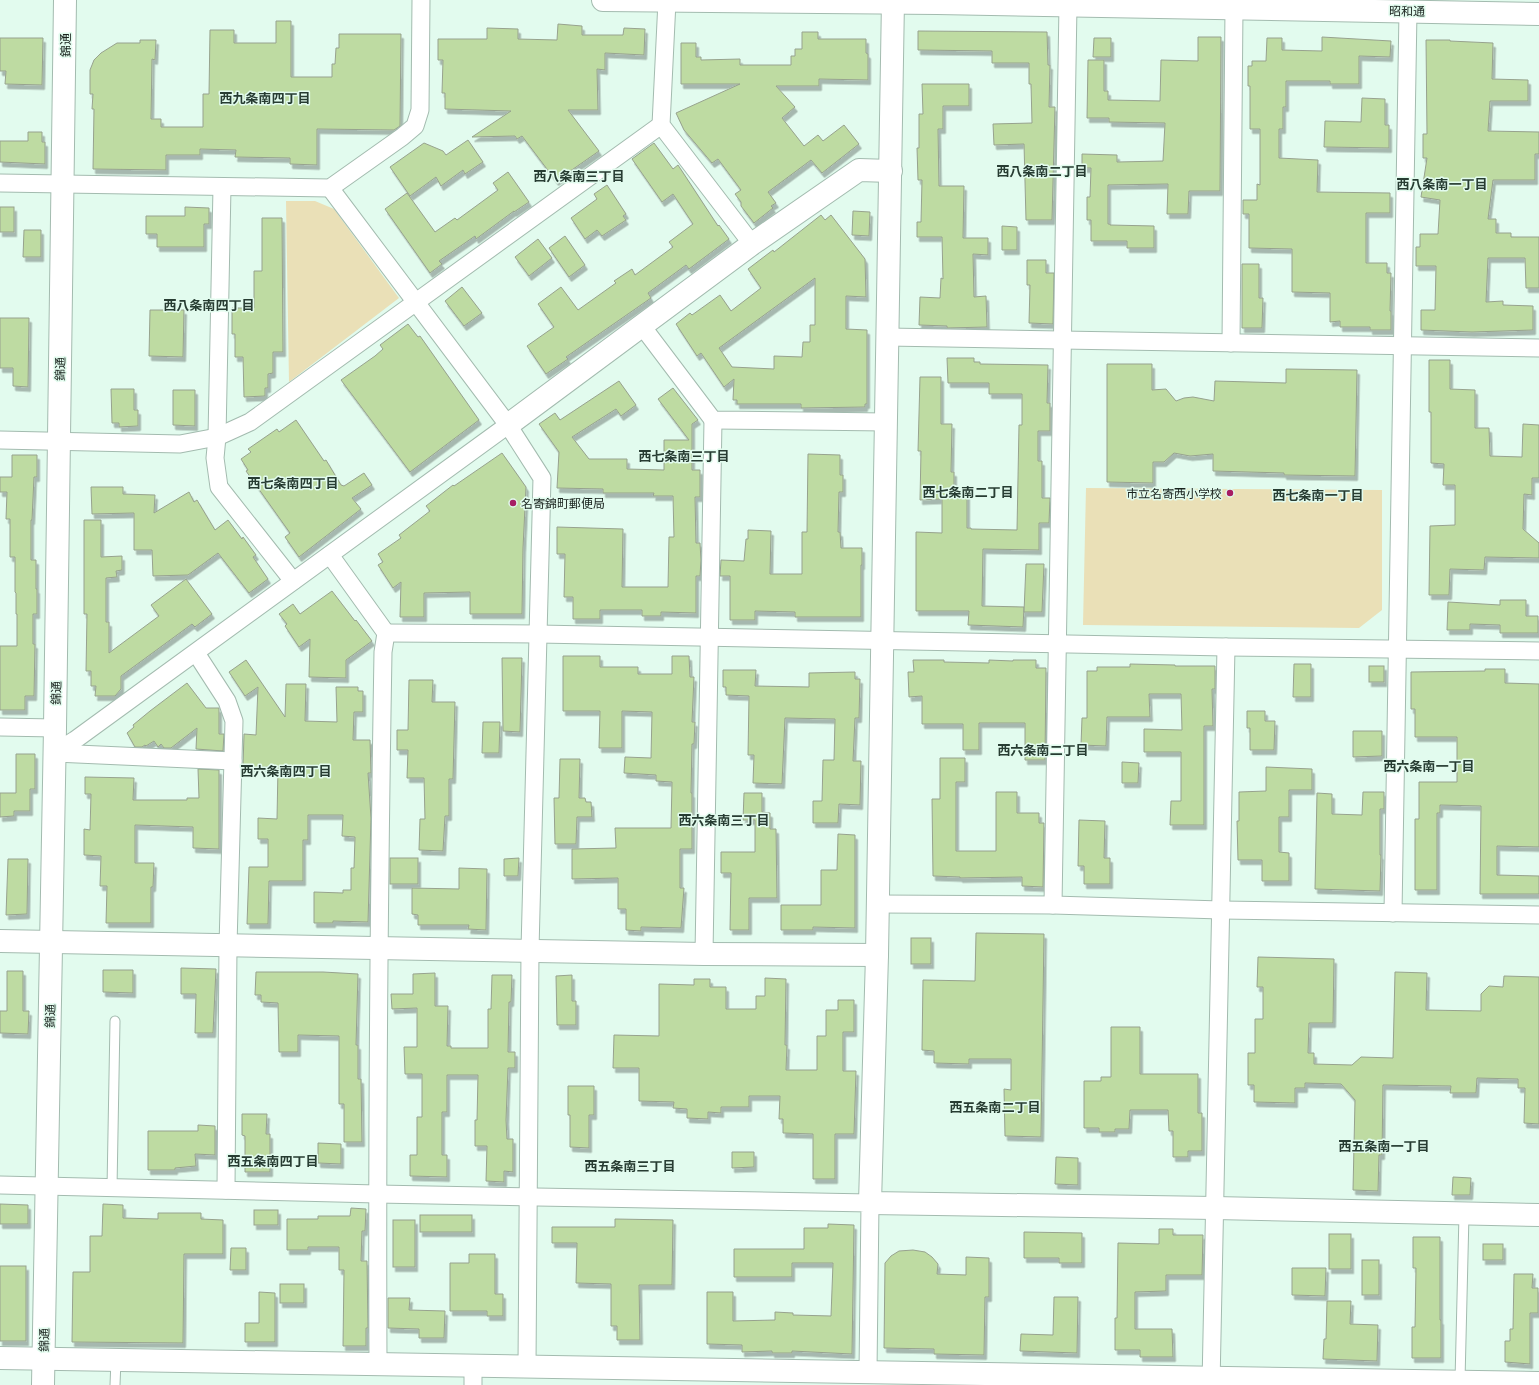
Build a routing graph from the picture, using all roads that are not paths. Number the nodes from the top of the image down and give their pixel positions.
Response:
1 (65, 0) edge
2 (421, 0) edge
3 (603, 0) edge
4 (667, 1) junction
5 (747, 1) edge
6 (893, 1) edge
7 (1068, 2) edge
8 (1223, 5) edge
9 (1408, 11) junction
10 (1539, 14) edge
11 (662, 125) junction
12 (891, 171) junction
13 (0, 183) edge
14 (64, 183) junction
15 (222, 187) junction
16 (330, 188) junction
17 (752, 244) junction
18 (414, 302) junction
19 (642, 326) junction
20 (887, 337) junction
21 (1063, 339) junction
22 (1231, 343) junction
23 (1403, 345) junction
24 (1539, 348) edge
25 (713, 420) junction
26 (886, 422) junction
27 (508, 425) junction
28 (217, 437) junction
29 (0, 440) edge
30 (59, 440) junction
31 (330, 555) junction
32 (293, 581) junction
33 (386, 633) junction
34 (538, 634) junction
35 (710, 637) junction
36 (882, 640) junction
37 (1058, 643) junction
38 (1226, 647) junction
39 (1396, 649) junction
40 (1539, 651) edge
41 (196, 653) junction
42 (0, 727) edge
43 (56, 728) junction
44 (55, 753) junction
45 (233, 761) junction
46 (878, 904) junction
47 (1054, 906) junction
48 (1221, 910) junction
49 (1393, 912) junction
50 (1539, 915) edge
51 (0, 941) edge
52 (50, 942) junction
53 (228, 946) junction
54 (378, 949) junction
55 (530, 950) junction
56 (704, 954) junction
57 (877, 955) junction
58 (115, 1021) dead end
59 (0, 1185) edge
60 (48, 1186) junction
61 (112, 1188) junction
62 (226, 1190) junction
63 (377, 1194) junction
64 (529, 1197) junction
65 (870, 1203) junction
66 (1215, 1208) junction
67 (1464, 1214) junction
68 (1539, 1215) edge
69 (0, 1358) edge
70 (44, 1359) junction
71 (116, 1360) junction
72 (378, 1364) junction
73 (527, 1366) junction
74 (868, 1372) junction
75 (473, 1376) edge
76 (842, 1378) edge
77 (1211, 1381) edge
78 (1460, 1381) junction
79 (1539, 1383) edge
80 (44, 1385) edge
81 (116, 1385) edge

1 - 14 street, 錦通
2 - 16 street
3 - 4 street, 昭和通
4 - 5 street, 昭和通
4 - 11 street
5 - 6 street, 昭和通
6 - 7 street, 昭和通
6 - 12 street
7 - 8 street, 昭和通
7 - 21 street
8 - 9 street, 昭和通
8 - 22 street
9 - 10 street, 昭和通
9 - 23 street
11 - 17 street
11 - 18 street
12 - 17 street
12 - 20 street
13 - 14 street
14 - 15 street
14 - 30 street, 錦通
15 - 16 street
15 - 28 street
16 - 18 street
17 - 19 street
18 - 27 street
18 - 28 street
19 - 25 street
19 - 27 street
20 - 21 street
20 - 26 street
21 - 22 street
21 - 37 street
22 - 23 street
23 - 24 street
23 - 39 street
25 - 26 street
25 - 35 street
26 - 36 street
27 - 31 street
27 - 34 street
28 - 30 street
28 - 32 street
29 - 30 street
30 - 43 street, 錦通
31 - 32 street
31 - 33 street
32 - 41 street
33 - 34 street
33 - 54 street
34 - 35 street
34 - 55 street
35 - 36 street
35 - 56 street
36 - 37 street
36 - 46 street
37 - 38 street
37 - 47 street
38 - 39 street
38 - 48 street
39 - 40 street
39 - 49 street
41 - 44 street
41 - 45 street
42 - 43 street
43 - 44 street, 錦通
44 - 45 street
44 - 52 street, 錦通
45 - 53 street
46 - 47 street
46 - 57 street
47 - 48 street
48 - 49 street
48 - 66 street
49 - 50 street
51 - 52 street
52 - 53 street
52 - 60 street, 錦通
53 - 54 street
53 - 62 street
54 - 55 street
54 - 63 street
55 - 56 street
55 - 64 street
56 - 57 street
57 - 65 street
58 - 61 lane
59 - 60 street
60 - 61 street
60 - 70 street, 錦通
61 - 62 street
62 - 63 street
63 - 64 street
63 - 72 street
64 - 65 street
64 - 73 street
65 - 66 street
65 - 74 street
66 - 67 street
66 - 77 street
67 - 68 street
67 - 78 lane
69 - 70 street
70 - 71 street
70 - 80 street, 錦通
71 - 72 street
71 - 81 lane
72 - 75 street
73 - 75 street
73 - 76 street
74 - 76 street
74 - 77 street
77 - 78 street
78 - 79 street

